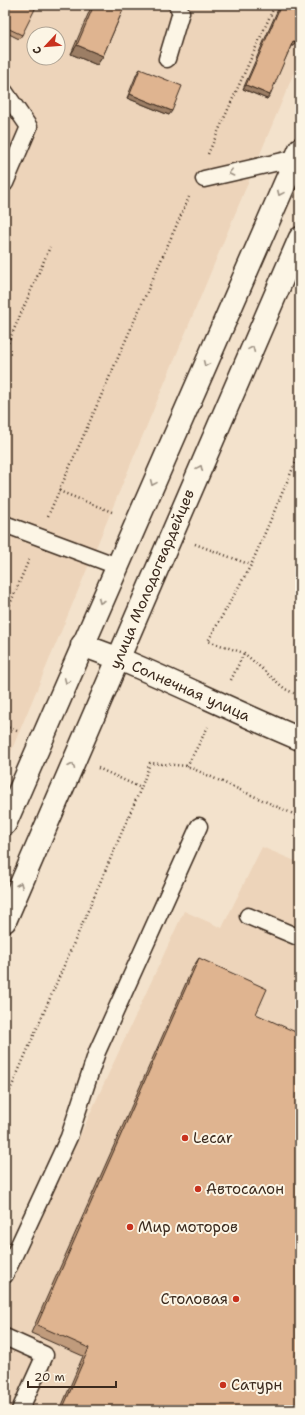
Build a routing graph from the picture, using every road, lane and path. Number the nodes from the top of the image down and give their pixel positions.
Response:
1 (177, 5) edge
2 (275, 5) edge
3 (167, 59) dead end
4 (5, 92) edge
5 (298, 153) edge
6 (207, 155) dead end
7 (204, 179) dead end
8 (5, 183) edge
9 (191, 190) dead end
10 (300, 238) edge
11 (50, 247) dead end
12 (5, 350) edge
13 (300, 452) edge
14 (7, 525) dead end
15 (38, 536) junction
16 (117, 566) junction
17 (5, 616) edge
18 (82, 645) junction
19 (117, 658) junction
20 (300, 696) edge
21 (300, 739) edge
22 (300, 817) edge
23 (5, 824) edge
24 (199, 826) dead end
25 (248, 916) dead end
26 (5, 921) edge
27 (300, 938) edge
28 (5, 1102) edge
29 (5, 1275) edge
30 (5, 1337) edge
31 (20, 1410) edge

1 - 3 lane
2 - 6 path
4 - 8 lane
5 -> 7 lane
5 -> 16 main road
9 - 15 path
19 -> 10 main road, улица Молодогвардейцев
11 - 12 path
13 - 20 path
14 - 15 lane
15 - 16 lane
15 - 17 path
16 -> 18 main road
18 - 19 main road, Солнечная улица
18 -> 23 main road
19 - 21 main road, Солнечная улица
26 -> 19 main road, улица Молодогвардейцев
22 - 28 path
24 - 29 lane
25 - 27 lane
30 - 31 lane

